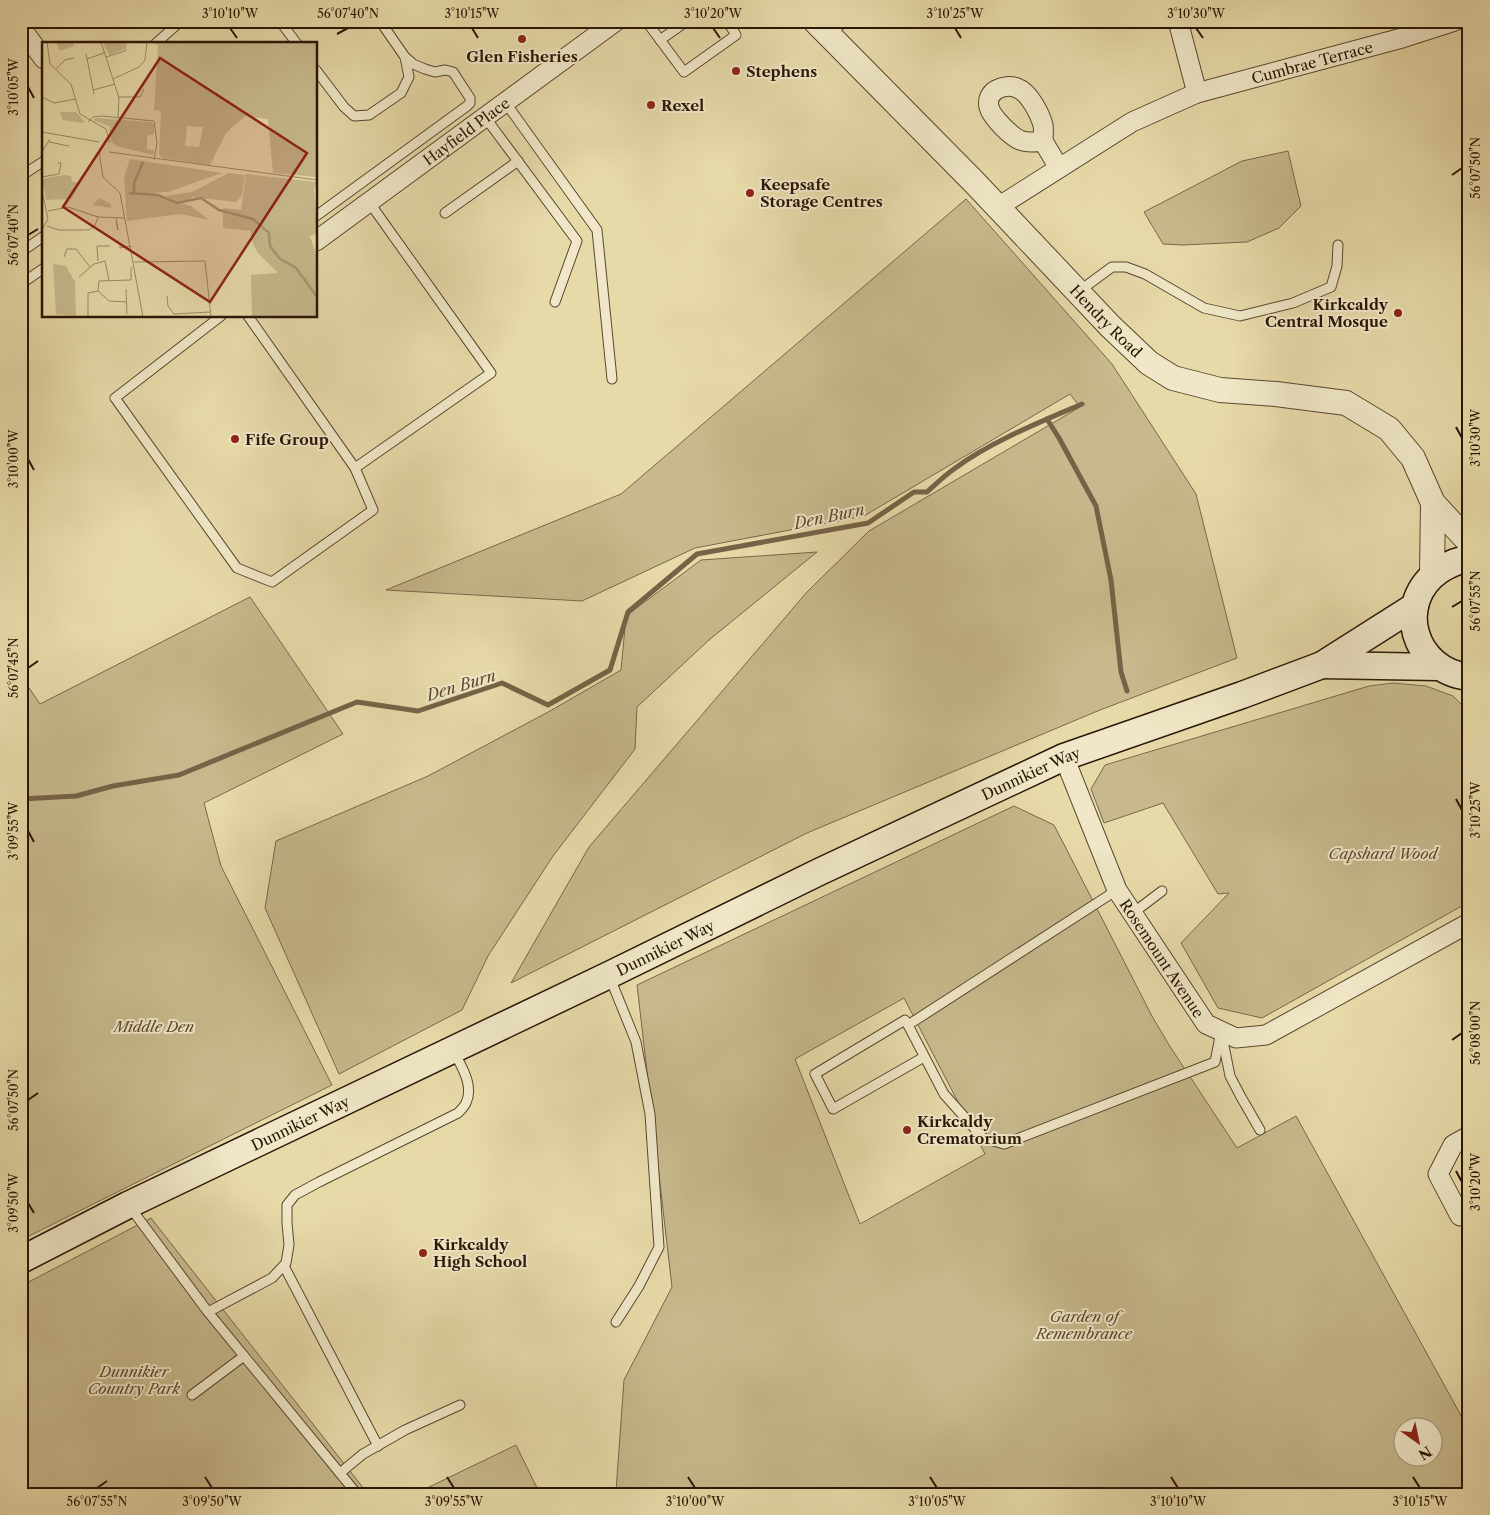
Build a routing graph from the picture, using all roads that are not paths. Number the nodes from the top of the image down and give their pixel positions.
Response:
1 (181, 21) edge
2 (280, 21) edge
3 (380, 21) edge
4 (616, 21) edge
5 (646, 21) edge
6 (687, 21) edge
7 (727, 21) edge
8 (1178, 21) edge
9 (1455, 21) edge
10 (826, 25) edge
11 (21, 28) edge
12 (660, 40) junction
13 (157, 42) edge
14 (296, 42) edge
15 (42, 56) edge
16 (405, 57) junction
17 (318, 73) edge
18 (1197, 93) junction
19 (505, 102) junction
20 (485, 117) junction
21 (1043, 141) dead end
22 (518, 161) junction
23 (42, 162) edge
24 (1059, 168) junction
25 (21, 176) edge
26 (368, 202) junction
27 (998, 206) junction
28 (445, 213) dead end
29 (318, 215) edge
30 (42, 237) edge
31 (318, 240) edge
32 (1338, 245) dead end
33 (21, 252) edge
34 (42, 269) edge
35 (21, 284) edge
36 (1078, 292) junction
37 (555, 302) dead end
38 (218, 318) edge
39 (249, 318) edge
40 (612, 379) dead end
41 (355, 468) junction
42 (1433, 503) junction
43 (1469, 542) edge
44 (1469, 559) edge
45 (1432, 576) junction
46 (1415, 606) junction
47 (1322, 665) junction
48 (1458, 676) edge
49 (1064, 757) junction
50 (1118, 890) junction
51 (1162, 891) dead end
52 (1133, 913) junction
53 (1469, 923) edge
54 (609, 975) junction
55 (908, 1026) junction
56 (1221, 1031) junction
57 (453, 1050) junction
58 (924, 1057) junction
59 (1260, 1130) dead end
60 (1469, 1136) edge
61 (128, 1205) junction
62 (1460, 1216) dead end
63 (21, 1260) edge
64 (284, 1266) junction
65 (208, 1312) junction
66 (616, 1322) dead end
67 (244, 1356) junction
68 (192, 1394) dead end
69 (460, 1405) dead end
70 (378, 1446) junction
71 (340, 1473) junction
72 (357, 1494) edge

1 - 13 lane
2 - 14 lane
3 - 16 lane
4 - 19 street, Hayfield Place
5 - 12 lane
6 - 12 lane
7 - 12 lane
8 - 18 street
9 - 18 street, Cumbrae Terrace
10 - 27 street, Hendry Road
11 - 15 street
16 - 17 lane
16 - 29 lane
18 - 24 street, Cumbrae Terrace
19 - 20 street, Hayfield Place
19 - 40 lane
20 - 22 lane
20 - 26 street, Hayfield Place
21 - 24 street
22 - 28 lane
22 - 37 lane
23 - 25 lane
24 - 27 street, Cumbrae Terrace
26 - 31 street, Hayfield Place
26 - 41 lane
27 - 36 street, Hendry Road
30 - 33 lane
32 - 36 lane
34 - 35 lane
36 - 42 street, Hendry Road
38 - 41 lane
39 - 41 lane
42 - 43 street, Hendry Road
42 - 45 street, Hendry Road
44 - 45 main road
45 - 46 main road
46 - 47 main road, Dunnikier Way
46 - 48 main road
47 - 48 main road, Dunnikier Way
47 - 49 main road, Dunnikier Way
49 - 50 street, Rosemount Avenue
49 - 54 main road, Dunnikier Way
50 - 52 street, Rosemount Avenue
50 - 55 lane
51 - 52 lane
52 - 56 street, Rosemount Avenue
53 - 56 street, Rosemount Avenue
54 - 57 main road, Dunnikier Way
54 - 66 lane
55 - 58 lane
55 - 58 lane
56 - 58 lane
56 - 59 lane
57 - 61 main road, Dunnikier Way
57 - 64 lane
60 - 62 street
61 - 63 main road, Dunnikier Way
61 - 65 lane
64 - 65 lane
64 - 70 lane
65 - 67 lane
67 - 68 lane
67 - 71 lane
69 - 70 lane
70 - 71 lane
71 - 72 lane

